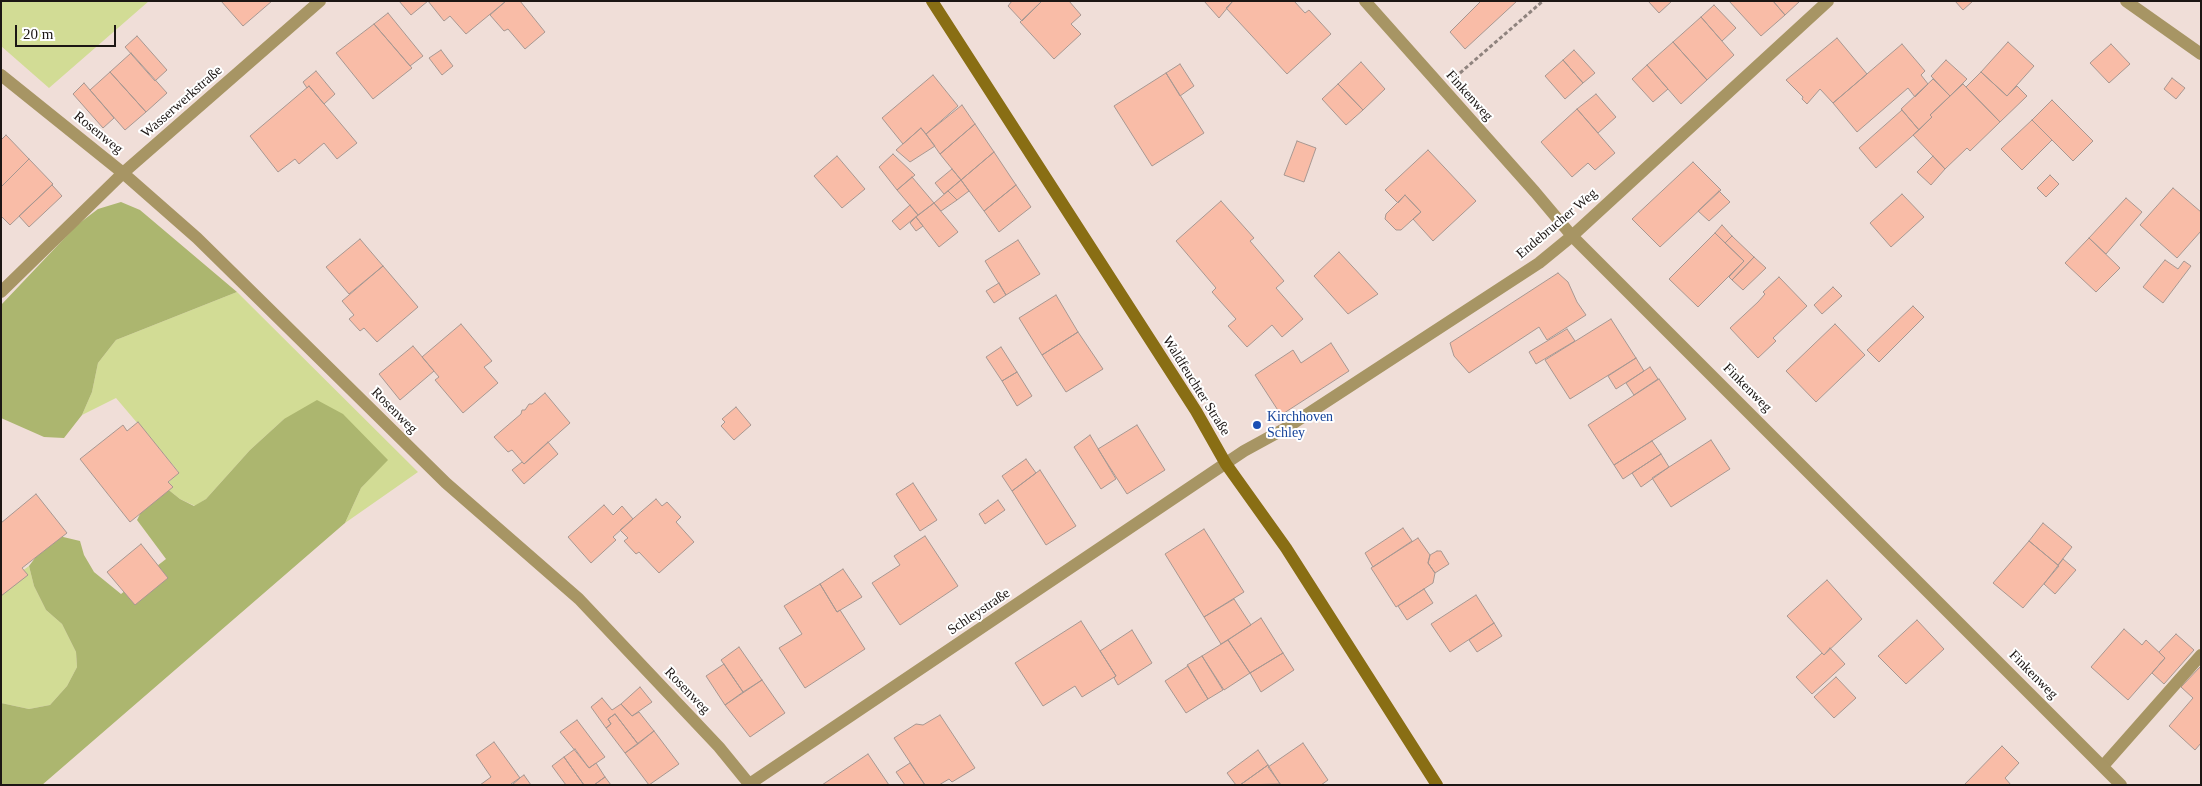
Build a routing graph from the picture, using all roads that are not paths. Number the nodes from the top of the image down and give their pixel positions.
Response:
1 (320, 1) edge
2 (932, 1) edge
3 (1365, 1) edge
4 (1828, 1) edge
5 (2126, 1) edge
6 (2201, 54) edge
7 (1, 75) edge
8 (123, 173) junction
9 (1572, 236) junction
10 (1, 292) edge
11 (1226, 464) junction
12 (2201, 655) edge
13 (2103, 766) junction
14 (749, 784) edge
15 (1437, 785) edge
16 (2121, 785) edge

1 - 8 street, Wasserwerkstraße
2 - 11 street, Waldfeuchter Straße
3 - 9 street, Finkenweg
4 - 9 street, Endebrucher Weg
5 - 6 street
7 - 8 street, Rosenweg
8 - 10 street, Wasserwerkstraße
8 - 14 street, Rosenweg
9 - 11 street, Endebrucher Weg
9 - 13 street, Finkenweg
11 - 14 street, Schleystraße
11 - 15 street, Waldfeuchter Straße
12 - 13 street
13 - 16 street, Finkenweg

